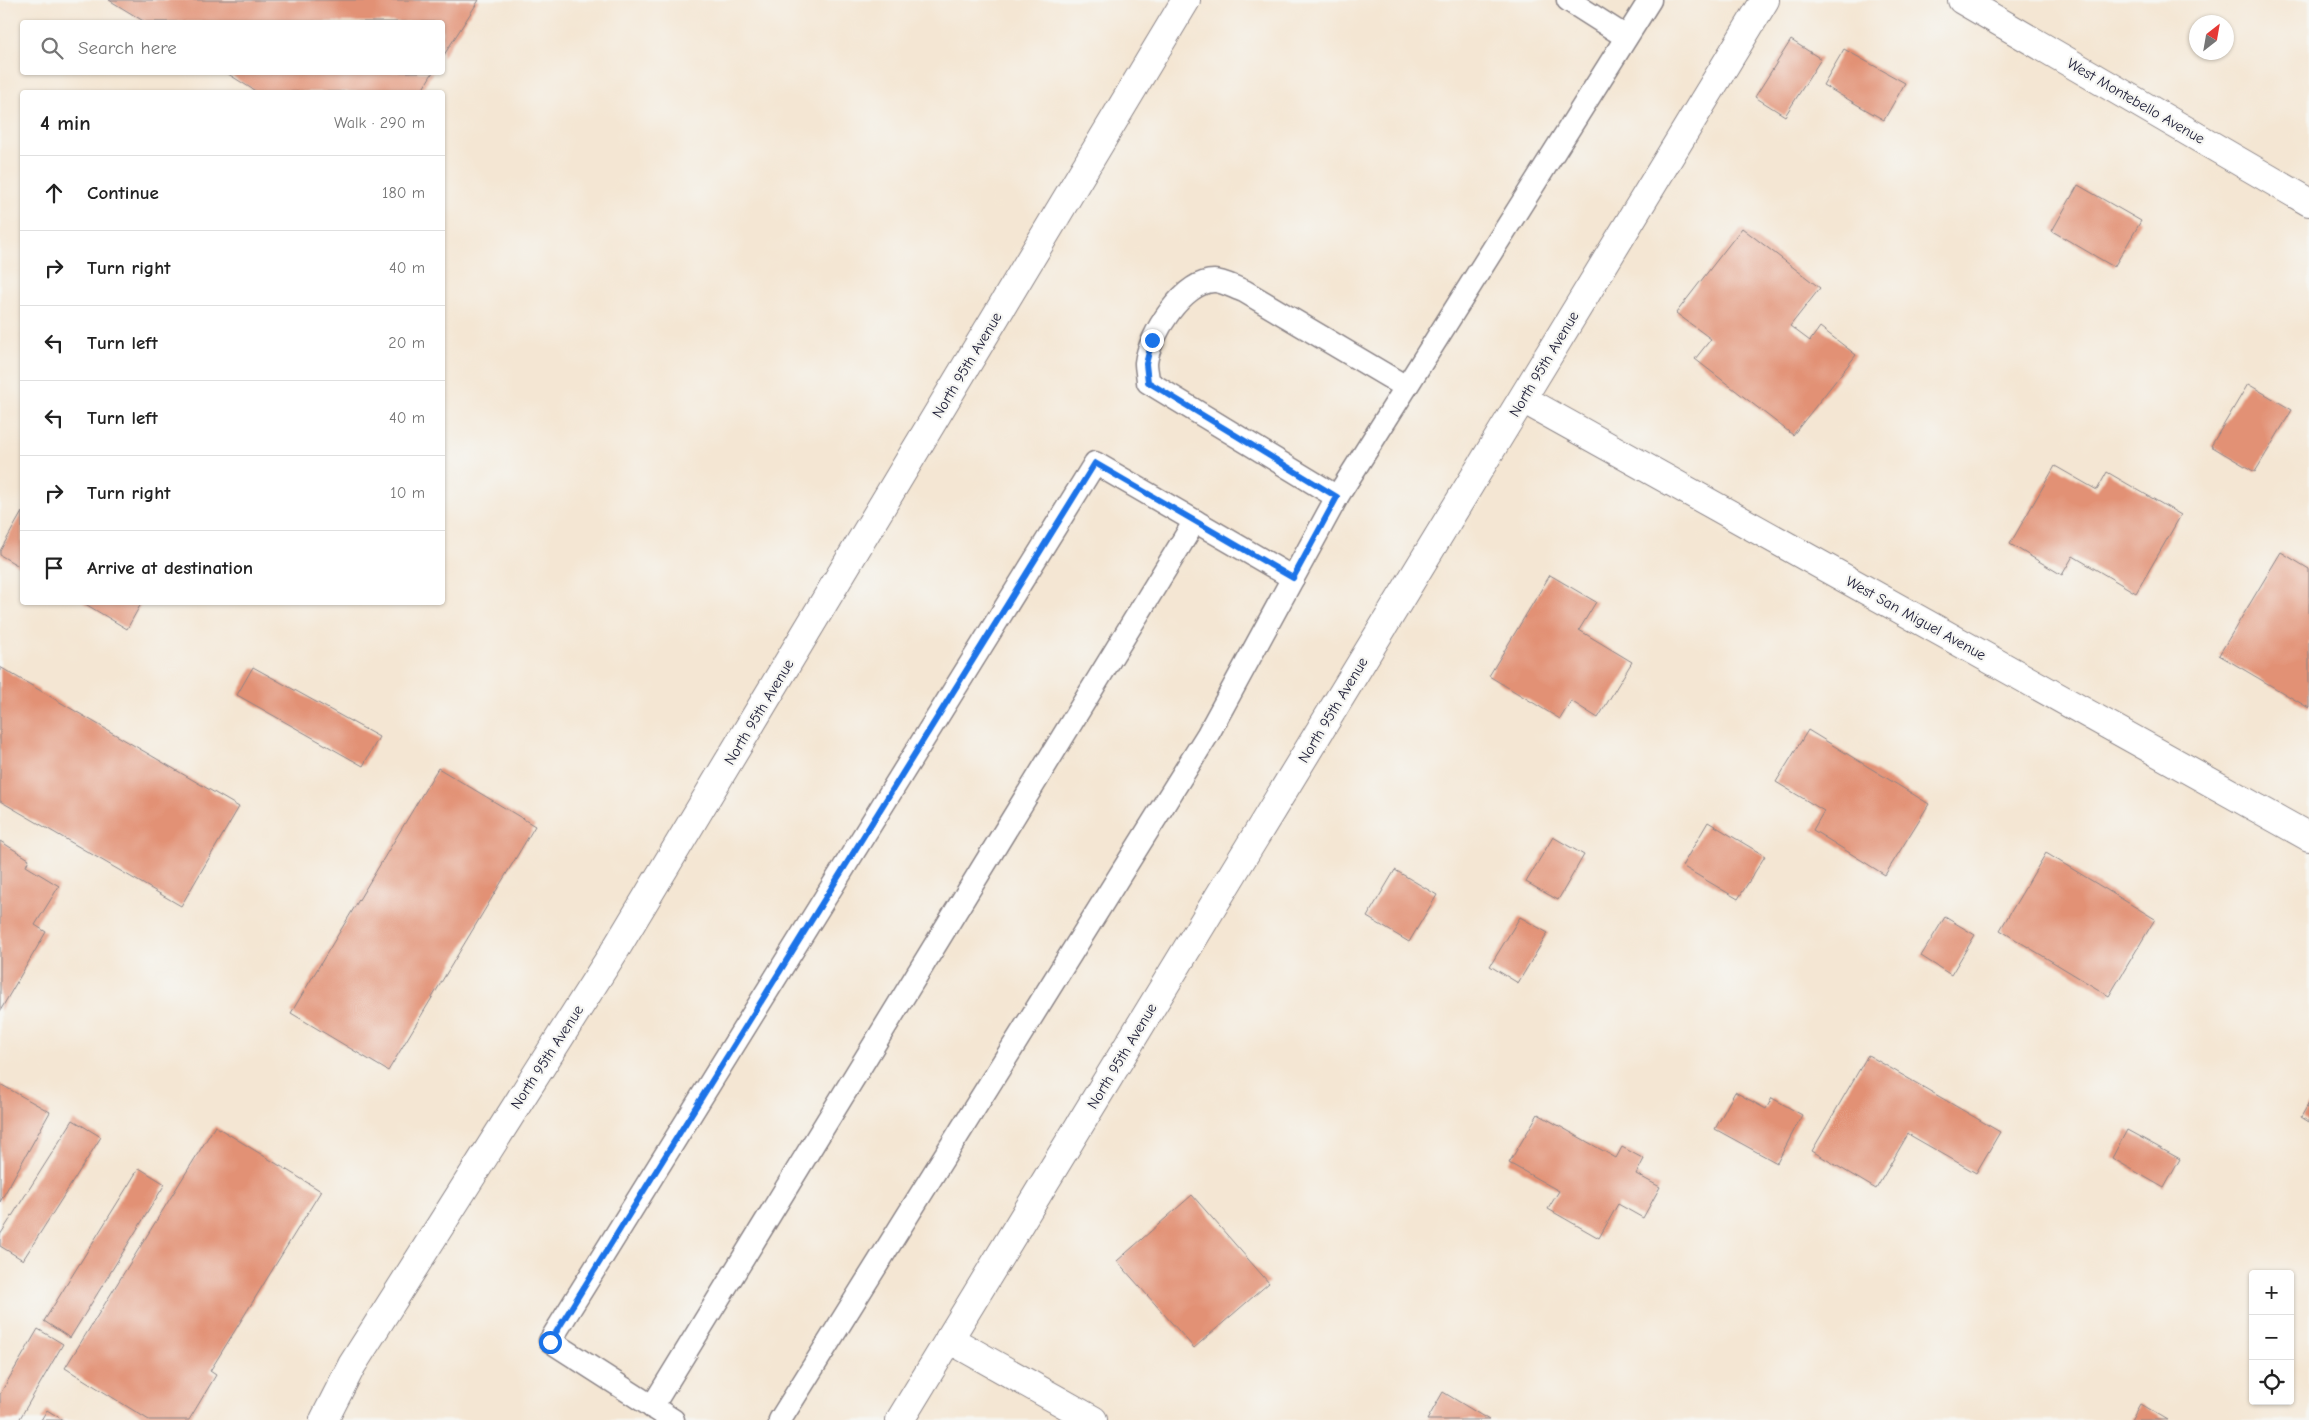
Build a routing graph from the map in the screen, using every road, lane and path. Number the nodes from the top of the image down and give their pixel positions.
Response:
1 (1186, 0) edge
2 (1568, 0) edge
3 (1650, 0) edge
4 (1765, 0) edge
5 (1962, 0) edge
6 (1626, 37) junction
7 (2309, 202) edge
8 (1406, 388) junction
9 (1523, 398) junction
10 (1337, 497) junction
11 (1195, 521) junction
12 (1293, 578) junction
13 (2309, 837) edge
14 (949, 1339) junction
15 (652, 1407) junction
16 (324, 1420) edge
17 (673, 1420) edge
18 (780, 1420) edge
19 (900, 1420) edge
20 (1093, 1420) edge

1 - 16 street, North 95th Avenue
2 - 6 lane
3 - 6 lane
4 - 9 street, North 95th Avenue
5 - 7 street, West Montebello Avenue
6 - 8 lane
8 - 10 lane
8 - 10 lane
9 - 13 street, West San Miguel Avenue
9 - 14 street, North 95th Avenue
10 - 12 lane
11 - 12 lane
11 - 15 lane
11 - 15 lane
12 - 18 lane
14 - 19 street, North 95th Avenue
14 - 20 street
15 - 17 lane

